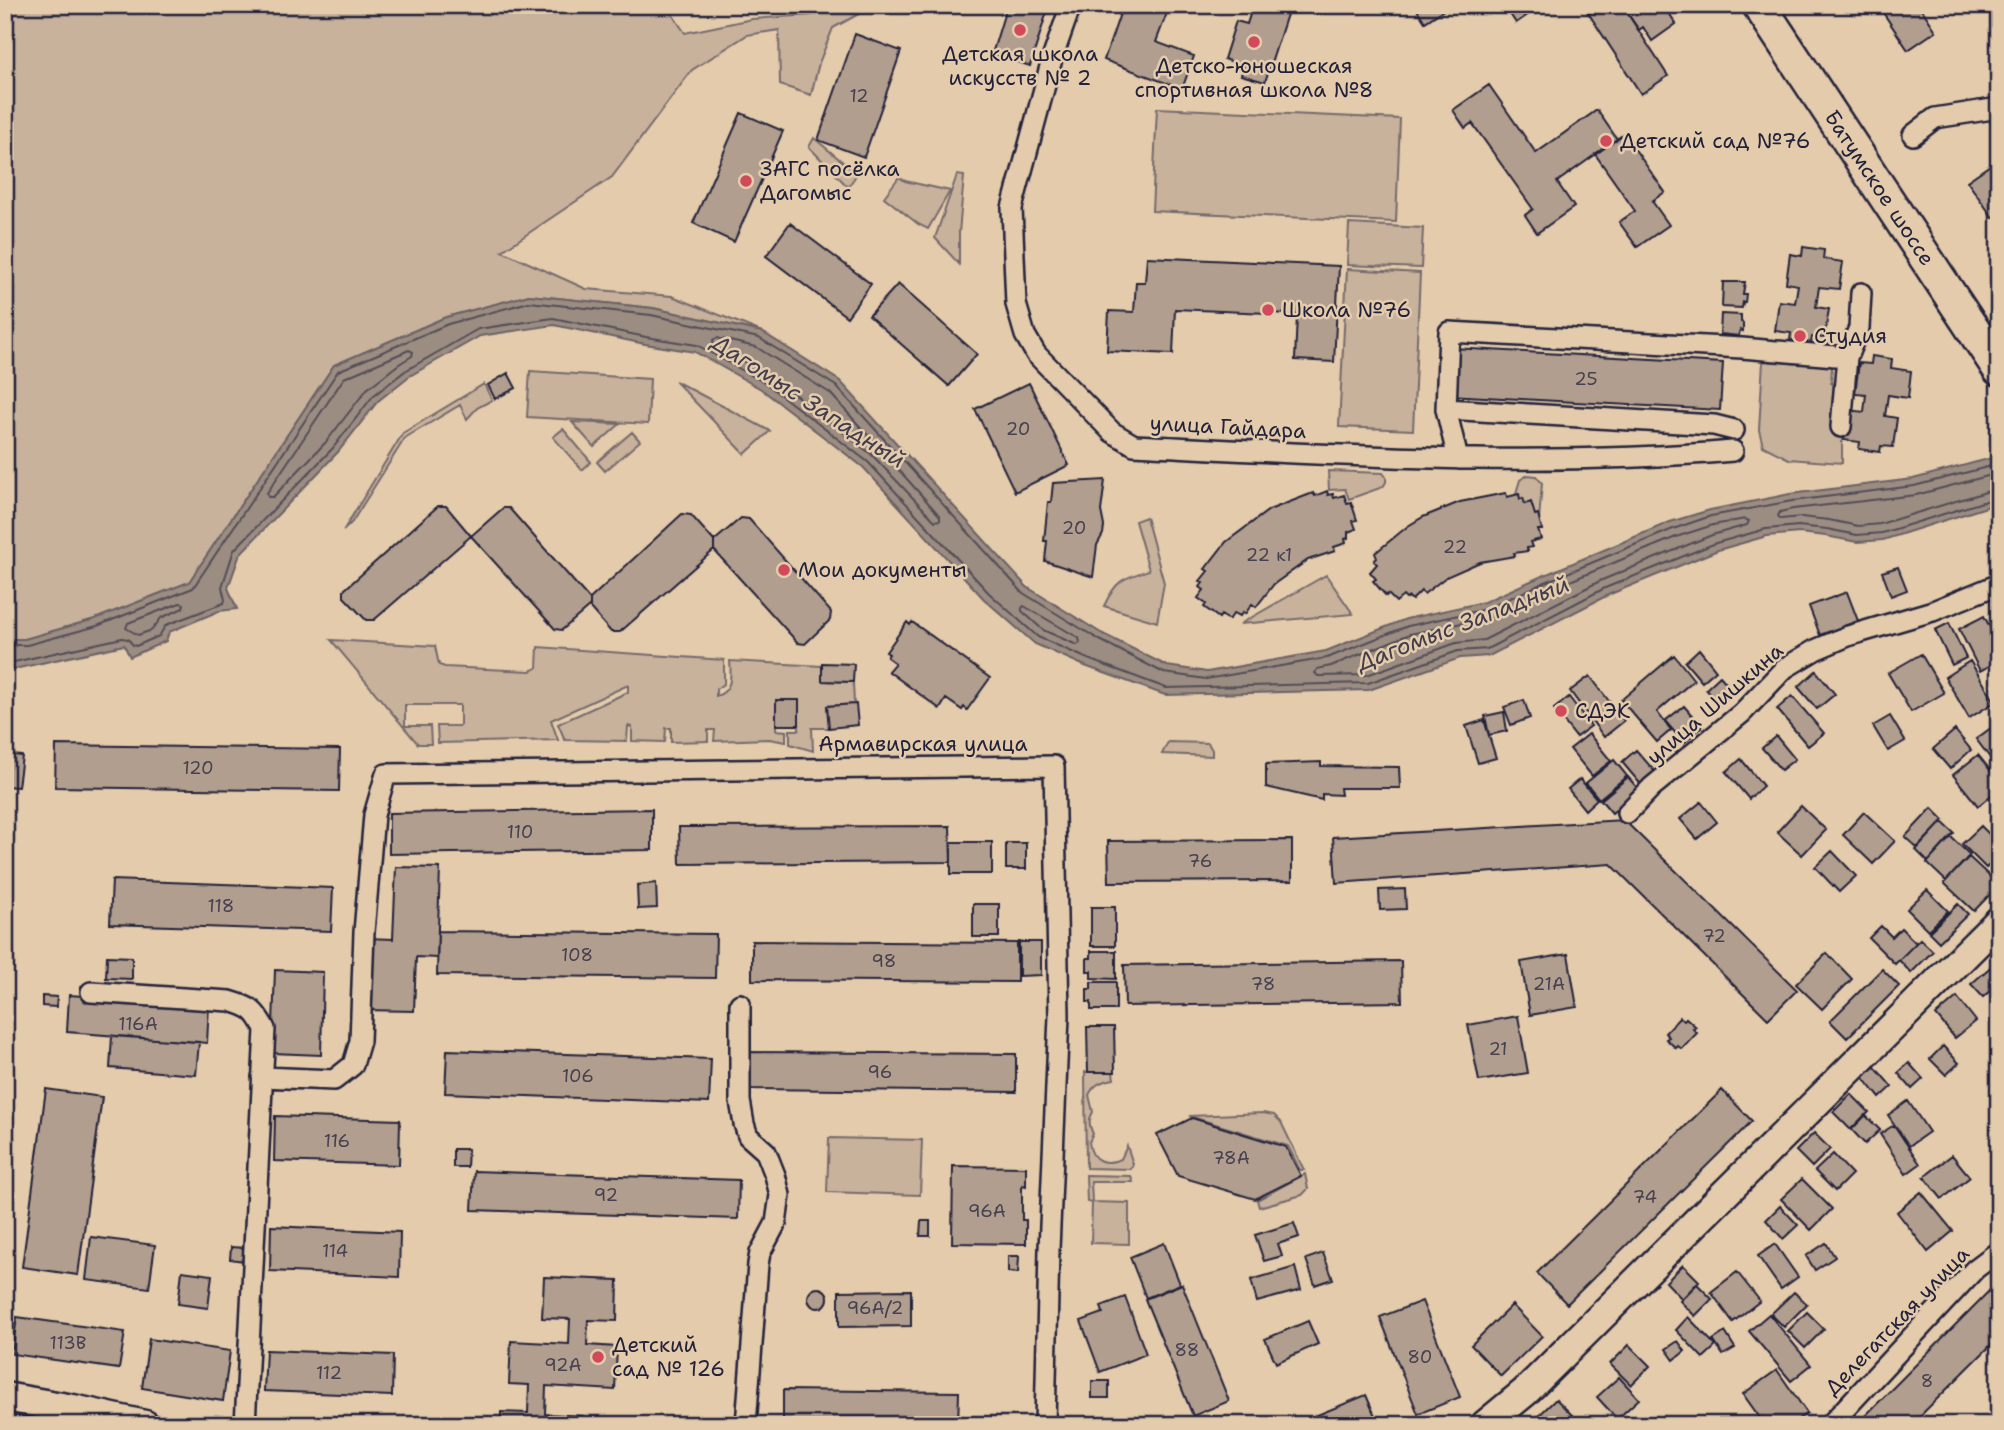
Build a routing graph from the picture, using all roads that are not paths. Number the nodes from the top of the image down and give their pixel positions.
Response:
1 (1071, 5) edge
2 (1759, 5) edge
3 (1999, 108) edge
4 (1913, 135) dead end
5 (1861, 293) dead end
6 (1847, 357) junction
7 (1999, 369) edge
8 (1446, 409) junction
9 (1840, 427) dead end
10 (1734, 430) dead end
11 (1733, 451) dead end
12 (1458, 459) junction
13 (1999, 584) edge
14 (1627, 813) dead end
15 (1999, 921) edge
16 (91, 992) dead end
17 (740, 1004) dead end
18 (262, 1077) junction
19 (1999, 1251) edge
20 (5, 1397) edge
21 (145, 1425) edge
22 (245, 1425) edge
23 (746, 1425) edge
24 (1045, 1425) edge
25 (1485, 1425) edge
26 (1830, 1425) edge

1 - 12 street, улица Гайдара
2 - 7 highway, Батумское шоссе
3 - 4 street
5 - 6 street
6 - 8 street
6 - 9 street
8 - 10 street
8 - 12 street
11 - 12 street, улица Гайдара
13 - 14 street, улица Шишкина
15 - 25 main road
16 - 18 street
17 - 23 street
18 - 22 street
18 - 24 street, Армавирская улица
19 - 26 street, Делегатская улица
20 - 21 main road

